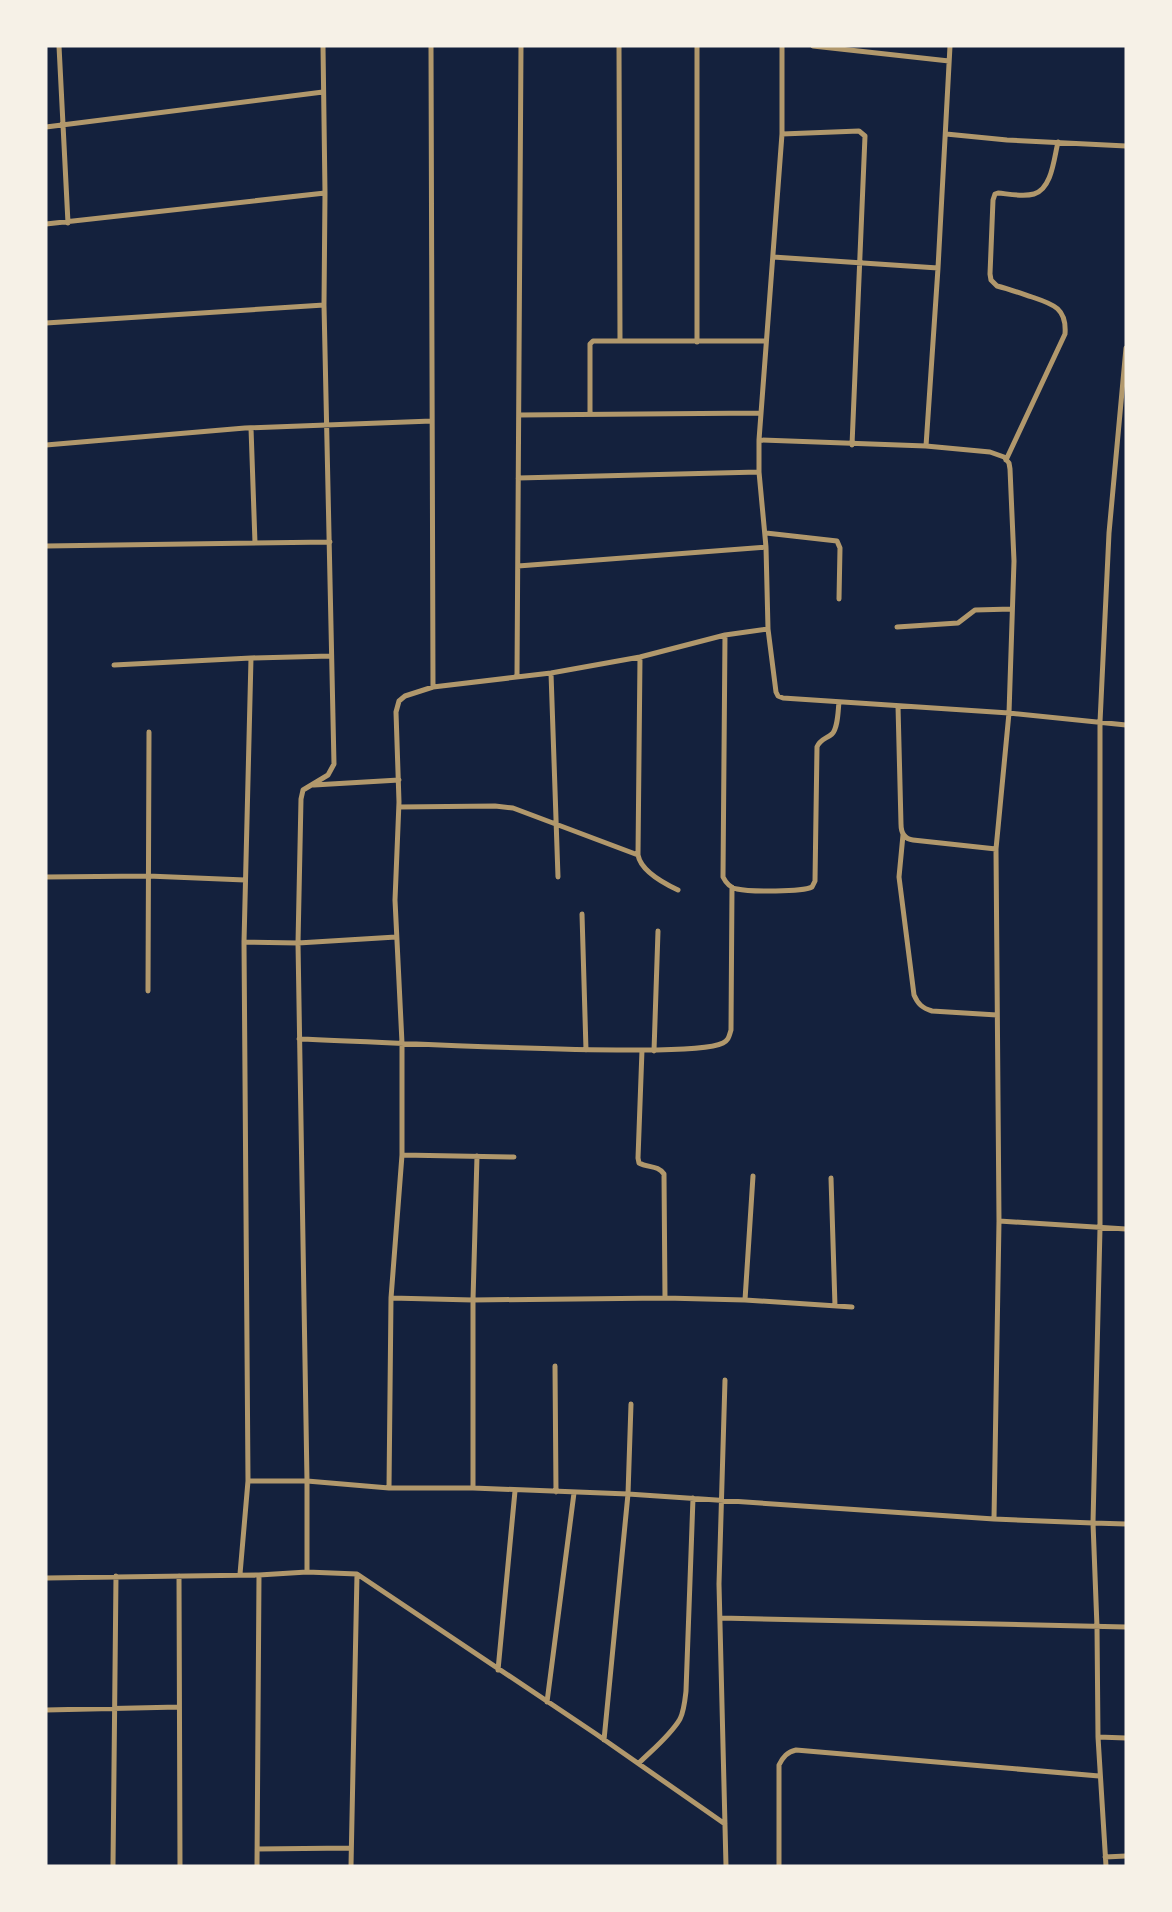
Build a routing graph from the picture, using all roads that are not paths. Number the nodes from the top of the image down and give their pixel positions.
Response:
1 (59, 46) edge
2 (323, 46) edge
3 (432, 46) edge
4 (521, 46) edge
5 (620, 46) edge
6 (697, 46) edge
7 (782, 46) edge
8 (813, 46) edge
9 (950, 46) edge
10 (949, 61) junction
11 (323, 92) junction
12 (63, 126) junction
13 (46, 127) edge
14 (782, 134) junction
15 (946, 134) junction
16 (1058, 142) junction
17 (1126, 146) edge
18 (325, 193) junction
19 (68, 223) junction
20 (46, 224) edge
21 (773, 256) junction
22 (860, 262) junction
23 (938, 268) junction
24 (324, 305) junction
25 (46, 323) edge
26 (620, 341) junction
27 (766, 341) junction
28 (697, 342) junction
29 (1126, 348) edge
30 (761, 413) junction
31 (519, 414) junction
32 (590, 414) junction
33 (432, 422) junction
34 (328, 426) junction
35 (251, 428) junction
36 (759, 440) junction
37 (46, 444) edge
38 (852, 445) junction
39 (926, 446) junction
40 (1006, 460) junction
41 (759, 472) junction
42 (518, 478) junction
43 (766, 533) junction
44 (330, 542) junction
45 (255, 543) junction
46 (46, 546) edge
47 (766, 547) junction
48 (518, 566) junction
49 (839, 599) dead end
50 (1012, 609) junction
51 (897, 626) dead end
52 (768, 629) junction
53 (725, 635) junction
54 (331, 656) junction
55 (640, 657) junction
56 (251, 658) junction
57 (114, 664) dead end
58 (551, 673) junction
59 (517, 676) junction
60 (433, 687) junction
61 (839, 702) junction
62 (898, 706) junction
63 (1009, 713) junction
64 (1100, 722) junction
65 (1126, 725) edge
66 (149, 732) dead end
67 (398, 780) junction
68 (311, 785) junction
69 (399, 807) junction
70 (556, 824) junction
71 (903, 835) junction
72 (996, 849) junction
73 (638, 855) junction
74 (148, 876) junction
75 (46, 878) edge
76 (558, 878) dead end
77 (245, 880) junction
78 (732, 887) junction
79 (678, 890) dead end
80 (582, 914) dead end
81 (658, 931) dead end
82 (396, 937) junction
83 (244, 942) junction
84 (298, 942) junction
85 (148, 991) dead end
86 (997, 1015) junction
87 (299, 1039) junction
88 (402, 1043) junction
89 (586, 1050) junction
90 (642, 1050) junction
91 (654, 1051) junction
92 (402, 1155) junction
93 (477, 1156) junction
94 (514, 1157) dead end
95 (753, 1176) dead end
96 (831, 1178) dead end
97 (999, 1222) junction
98 (1100, 1228) junction
99 (1126, 1228) edge
100 (390, 1298) junction
101 (665, 1298) junction
102 (474, 1300) junction
103 (745, 1300) junction
104 (835, 1306) junction
105 (852, 1306) dead end
106 (555, 1366) dead end
107 (725, 1380) dead end
108 (631, 1404) dead end
109 (248, 1481) junction
110 (307, 1481) junction
111 (389, 1488) junction
112 (473, 1488) junction
113 (515, 1491) junction
114 (556, 1492) junction
115 (574, 1493) junction
116 (628, 1494) junction
117 (693, 1498) junction
118 (723, 1500) junction
119 (994, 1519) junction
120 (1093, 1523) junction
121 (1126, 1524) edge
122 (307, 1572) junction
123 (240, 1574) junction
124 (357, 1574) junction
125 (259, 1575) junction
126 (116, 1576) junction
127 (179, 1576) junction
128 (46, 1578) edge
129 (720, 1618) junction
130 (1097, 1627) junction
131 (1126, 1627) edge
132 (498, 1670) junction
133 (547, 1702) junction
134 (179, 1707) junction
135 (46, 1710) edge
136 (115, 1710) junction
137 (1098, 1737) junction
138 (1126, 1738) edge
139 (604, 1740) junction
140 (639, 1763) junction
141 (1100, 1776) junction
142 (725, 1824) junction
143 (257, 1848) junction
144 (351, 1848) junction
145 (1126, 1856) edge
146 (1105, 1857) junction
147 (113, 1866) edge
148 (180, 1866) edge
149 (257, 1866) edge
150 (351, 1866) edge
151 (726, 1866) edge
152 (779, 1866) edge
153 (1106, 1866) edge

1 - 12 street
2 - 11 street
3 - 33 street
4 - 31 street
5 - 26 street
6 - 28 street
7 - 14 street
8 - 10 street
9 - 10 street
10 - 15 street
11 - 12 street
11 - 18 street
12 - 13 street
12 - 19 street
14 - 21 street
14 - 22 street
15 - 16 street
15 - 23 street
16 - 17 street
16 - 40 street
18 - 19 street
18 - 24 street
19 - 20 street
21 - 22 street
21 - 27 street
22 - 23 street
22 - 38 street
23 - 39 street
24 - 25 street
24 - 34 street
26 - 28 street
26 - 32 street
27 - 28 street
27 - 30 street
29 - 64 street
30 - 32 street
30 - 36 street
31 - 32 street
31 - 42 street
33 - 34 street
33 - 60 street
34 - 35 street
34 - 44 street
35 - 37 street
35 - 45 street
36 - 38 street
36 - 41 street
38 - 39 street
39 - 40 street
40 - 50 street
41 - 42 street
41 - 43 street
42 - 48 street
43 - 47 street
43 - 49 street
44 - 45 street
44 - 54 street
45 - 46 street
47 - 48 street
47 - 52 street
48 - 59 street
50 - 51 street
50 - 63 street
52 - 53 street
52 - 61 street
53 - 55 street
53 - 78 street
54 - 56 street
54 - 68 street
55 - 58 street
55 - 73 street
56 - 57 street
56 - 77 street
58 - 59 street
58 - 70 street
59 - 60 street
60 - 67 street
61 - 62 street
61 - 78 street
62 - 63 street
62 - 71 street
63 - 64 street
63 - 72 street
64 - 65 street
64 - 98 street
66 - 74 street
67 - 68 street
67 - 69 street
68 - 84 street
69 - 70 street
69 - 82 street
70 - 73 street
70 - 76 street
71 - 72 street
71 - 86 street
72 - 86 street
73 - 79 street
74 - 75 street
74 - 77 street
74 - 85 street
77 - 83 street
78 - 91 street
80 - 89 street
81 - 91 street
82 - 84 street
82 - 88 street
83 - 84 street
83 - 109 street
84 - 87 street
86 - 97 street
87 - 88 street
87 - 110 street
88 - 89 street
88 - 92 street
89 - 90 street
90 - 91 street
90 - 101 street
92 - 93 street
92 - 100 street
93 - 94 street
93 - 102 street
95 - 103 street
96 - 104 street
97 - 98 street
97 - 119 street
98 - 99 street
98 - 120 street
100 - 102 street
100 - 111 street
101 - 102 street
101 - 103 street
102 - 112 street
103 - 104 street
104 - 105 street
106 - 114 street
107 - 118 street
108 - 116 street
109 - 110 street
109 - 123 street
110 - 111 street
110 - 122 street
111 - 112 street
112 - 113 street
113 - 114 street
113 - 132 street
114 - 115 street
115 - 116 street
115 - 133 street
116 - 117 street
116 - 139 street
117 - 118 street
117 - 140 street
118 - 119 street
118 - 129 street
119 - 120 street
120 - 121 street
120 - 130 street
122 - 124 street
122 - 125 street
123 - 125 street
123 - 127 street
124 - 132 street
124 - 144 street
125 - 143 street
126 - 127 street
126 - 128 street
126 - 136 street
127 - 134 street
129 - 130 street
129 - 142 street
130 - 131 street
130 - 137 street
132 - 133 street
133 - 139 street
134 - 136 street
134 - 148 street
135 - 136 street
136 - 147 street
137 - 138 street
137 - 141 street
139 - 140 street
140 - 142 street
141 - 146 street
141 - 152 street
142 - 151 street
143 - 144 street
143 - 149 street
144 - 150 street
145 - 146 street
146 - 153 street

